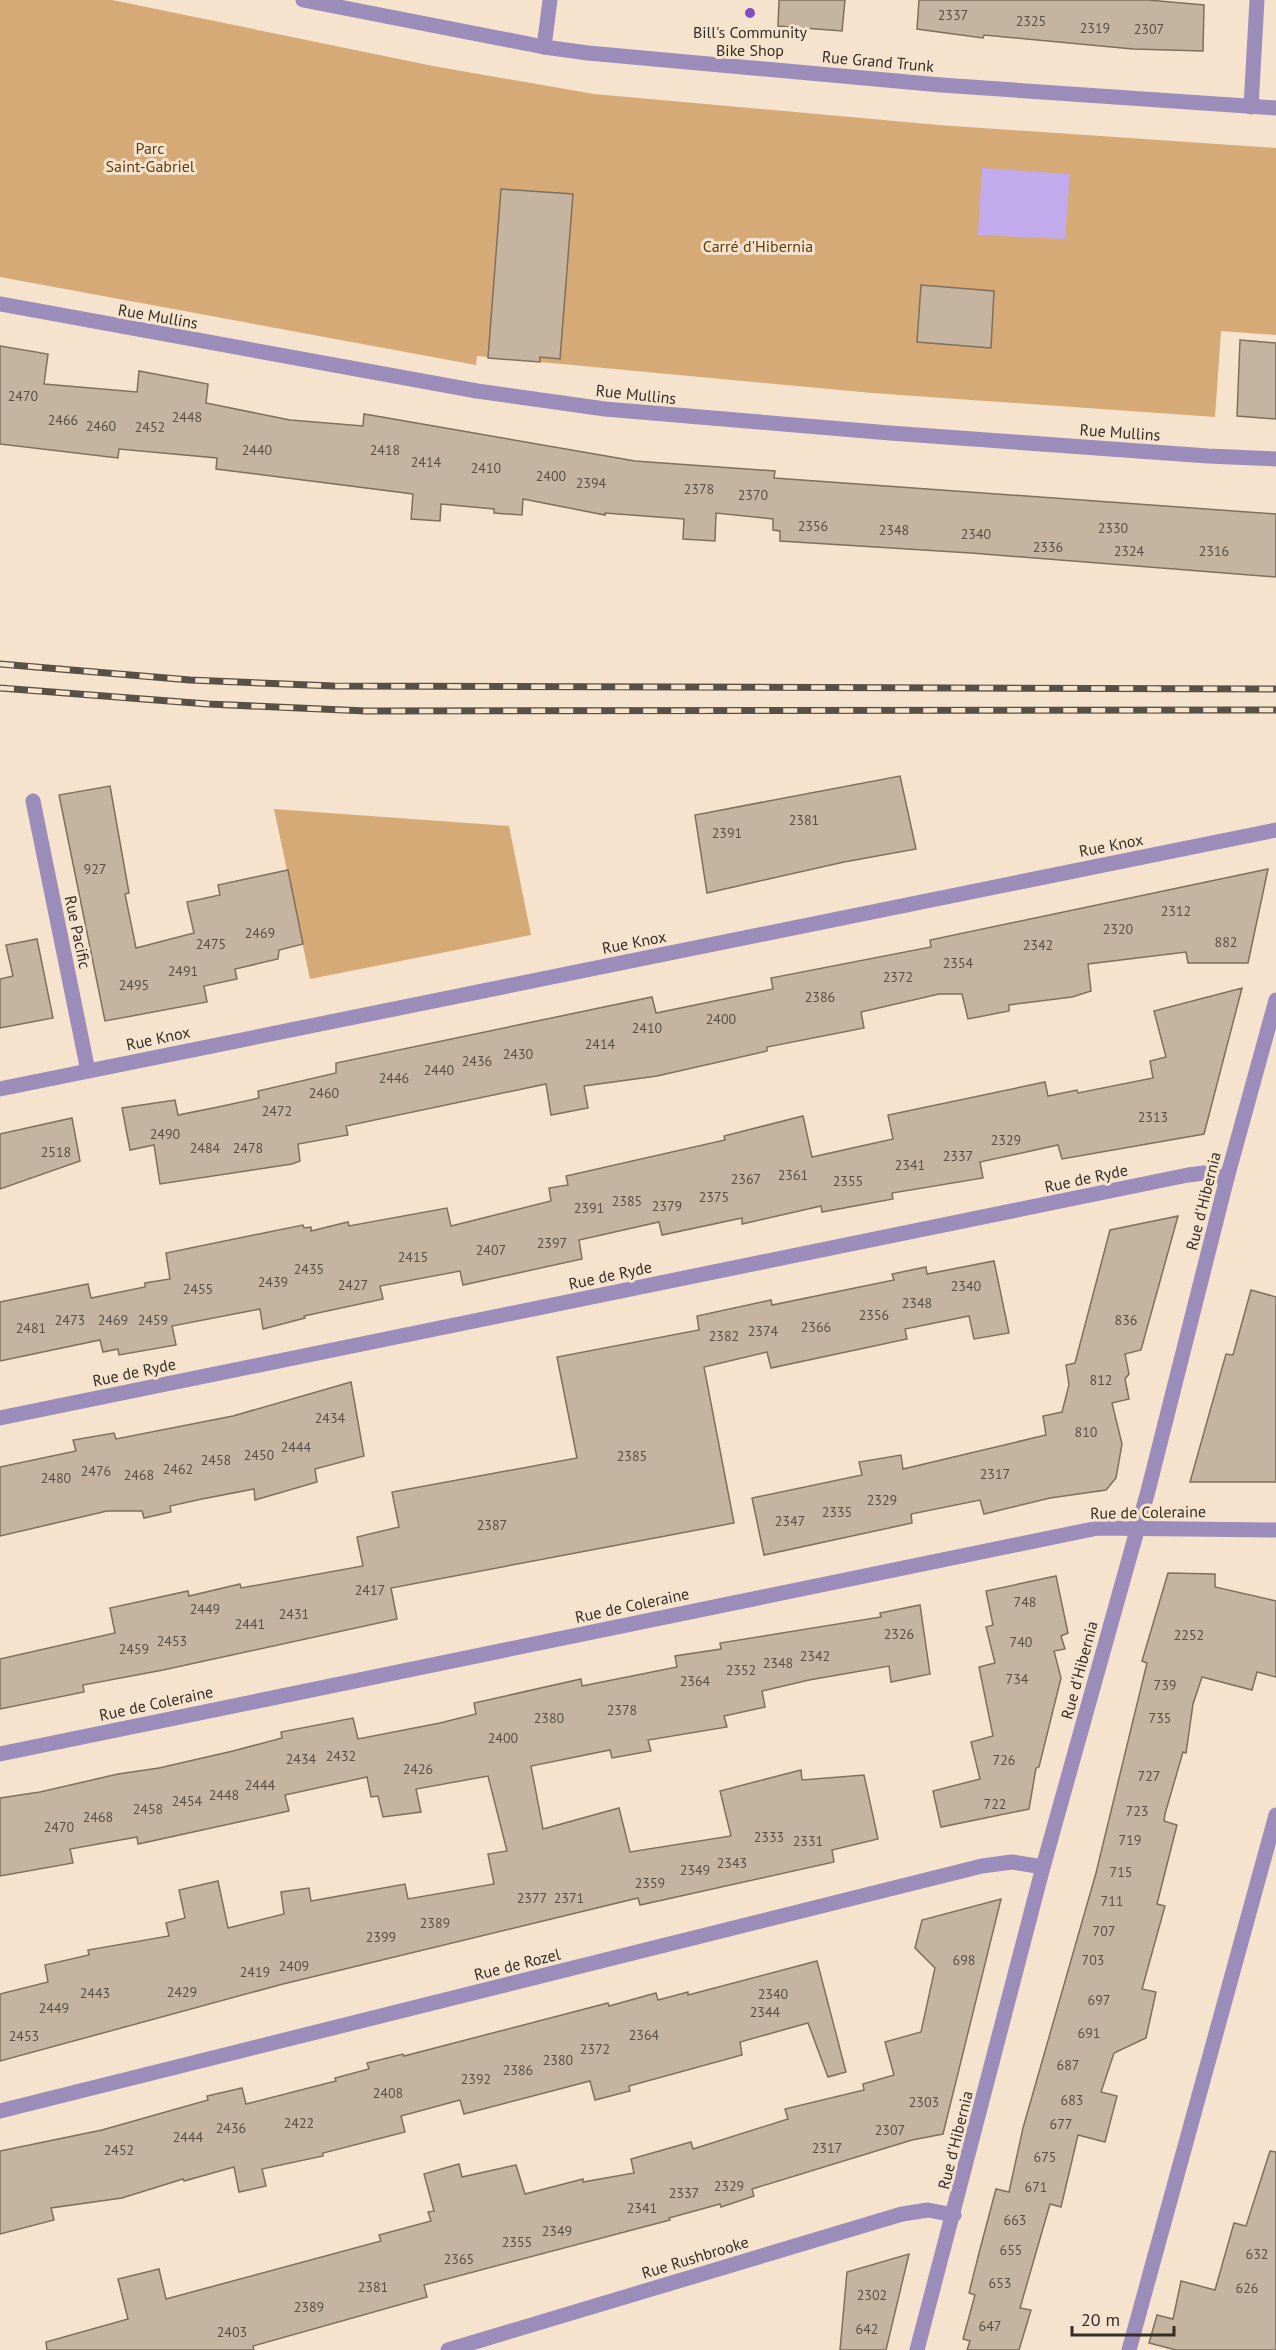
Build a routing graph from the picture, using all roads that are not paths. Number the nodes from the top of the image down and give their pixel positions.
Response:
1 (303, 0) edge
2 (550, 0) edge
3 (1257, 0) edge
4 (544, 47) junction
5 (1251, 107) junction
6 (1276, 108) edge
7 (0, 304) edge
8 (1276, 459) edge
9 (33, 801) dead end
10 (1276, 830) edge
11 (1276, 1000) edge
12 (88, 1071) junction
13 (0, 1089) edge
14 (1227, 1178) junction
15 (0, 1418) edge
16 (1137, 1528) junction
17 (1276, 1530) edge
18 (0, 1754) edge
19 (1276, 1815) edge
20 (1043, 1867) junction
21 (0, 2111) edge
22 (954, 2215) junction
23 (448, 2350) edge
24 (917, 2350) edge
25 (1129, 2350) edge

1 - 4 street, Rue Grand Trunk
2 - 4 street
3 - 5 street
4 - 5 street, Rue Grand Trunk
5 - 6 street, Rue Grand Trunk
7 - 8 street, Rue Mullins
9 - 12 street, Rue Pacific
10 - 12 street, Rue Knox
11 - 14 street, Rue d'Hibernia
12 - 13 street, Rue Knox
14 - 15 street, Rue de Ryde
14 - 16 street, Rue d'Hibernia
16 - 17 street, Rue de Coleraine
16 - 18 street, Rue de Coleraine
16 - 20 street, Rue d'Hibernia
19 - 25 street
20 - 21 street, Rue de Rozel
20 - 22 street, Rue d'Hibernia
22 - 23 street, Rue Rushbrooke
22 - 24 street, Rue d'Hibernia

